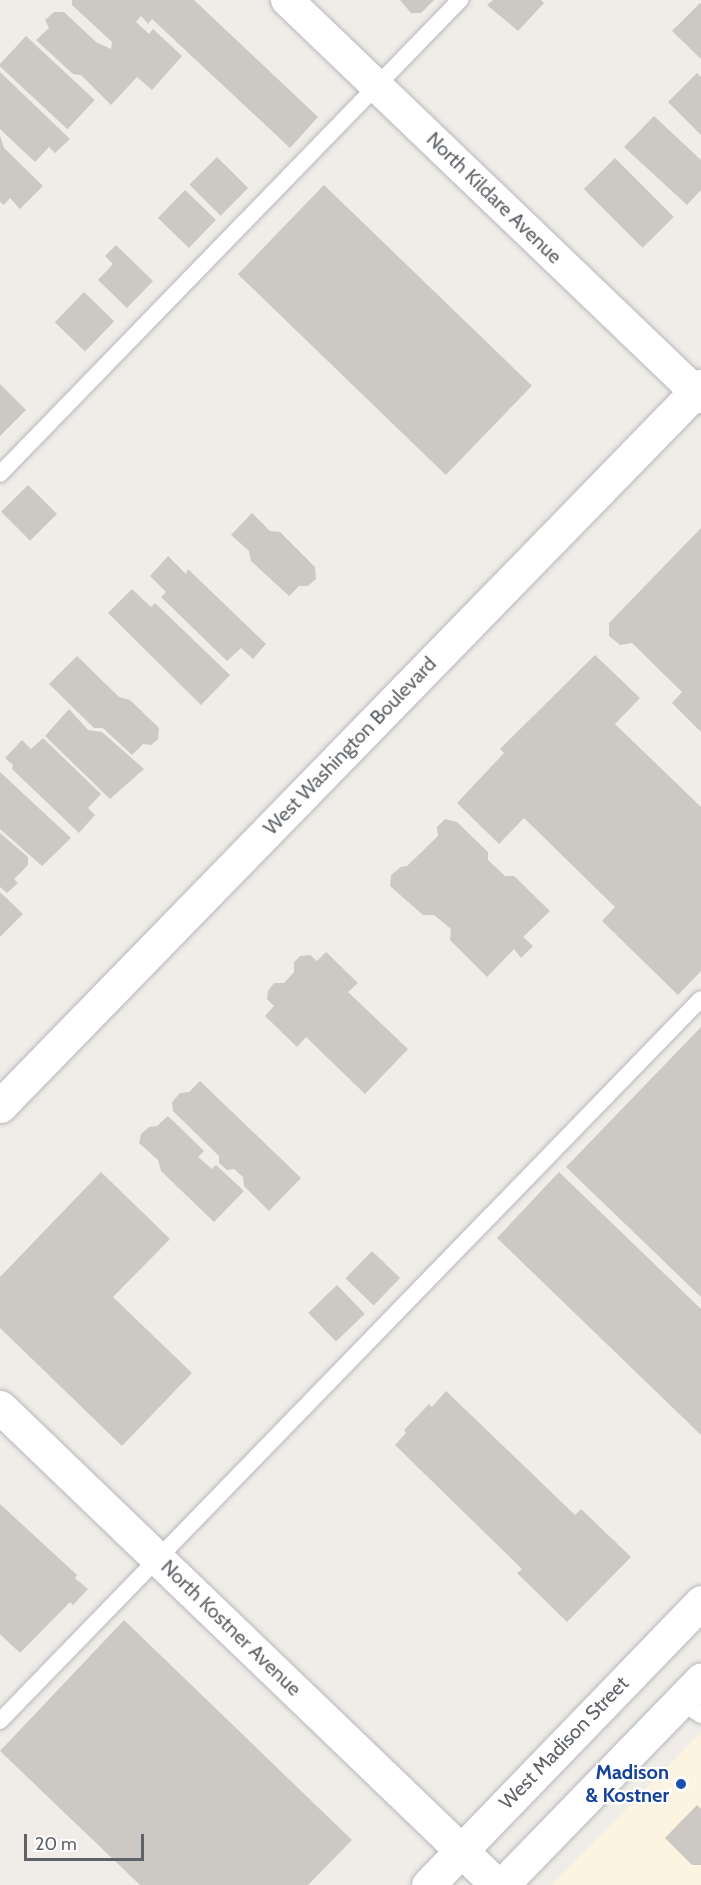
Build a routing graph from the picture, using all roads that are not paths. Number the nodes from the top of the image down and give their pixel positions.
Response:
1 (287, 0) edge
2 (459, 0) edge
3 (376, 86) junction
4 (699, 392) edge
5 (0, 474) edge
6 (701, 999) edge
7 (0, 1106) edge
8 (0, 1407) edge
9 (158, 1558) junction
10 (701, 1602) edge
11 (694, 1699) edge
12 (0, 1721) edge
13 (460, 1851) junction
14 (428, 1885) edge
15 (496, 1885) edge
16 (502, 1885) edge

1 - 3 street, North Kildare Avenue
2 - 3 lane
3 - 4 street, North Kildare Avenue
3 - 5 lane
4 - 7 street, West Washington Boulevard
6 - 9 lane
8 - 9 street, North Kostner Avenue
9 - 12 lane
9 - 13 street, North Kostner Avenue
10 - 13 street, West Madison Street
11 - 16 street
13 - 14 street, West Madison Street
13 - 15 street, North Kostner Avenue

